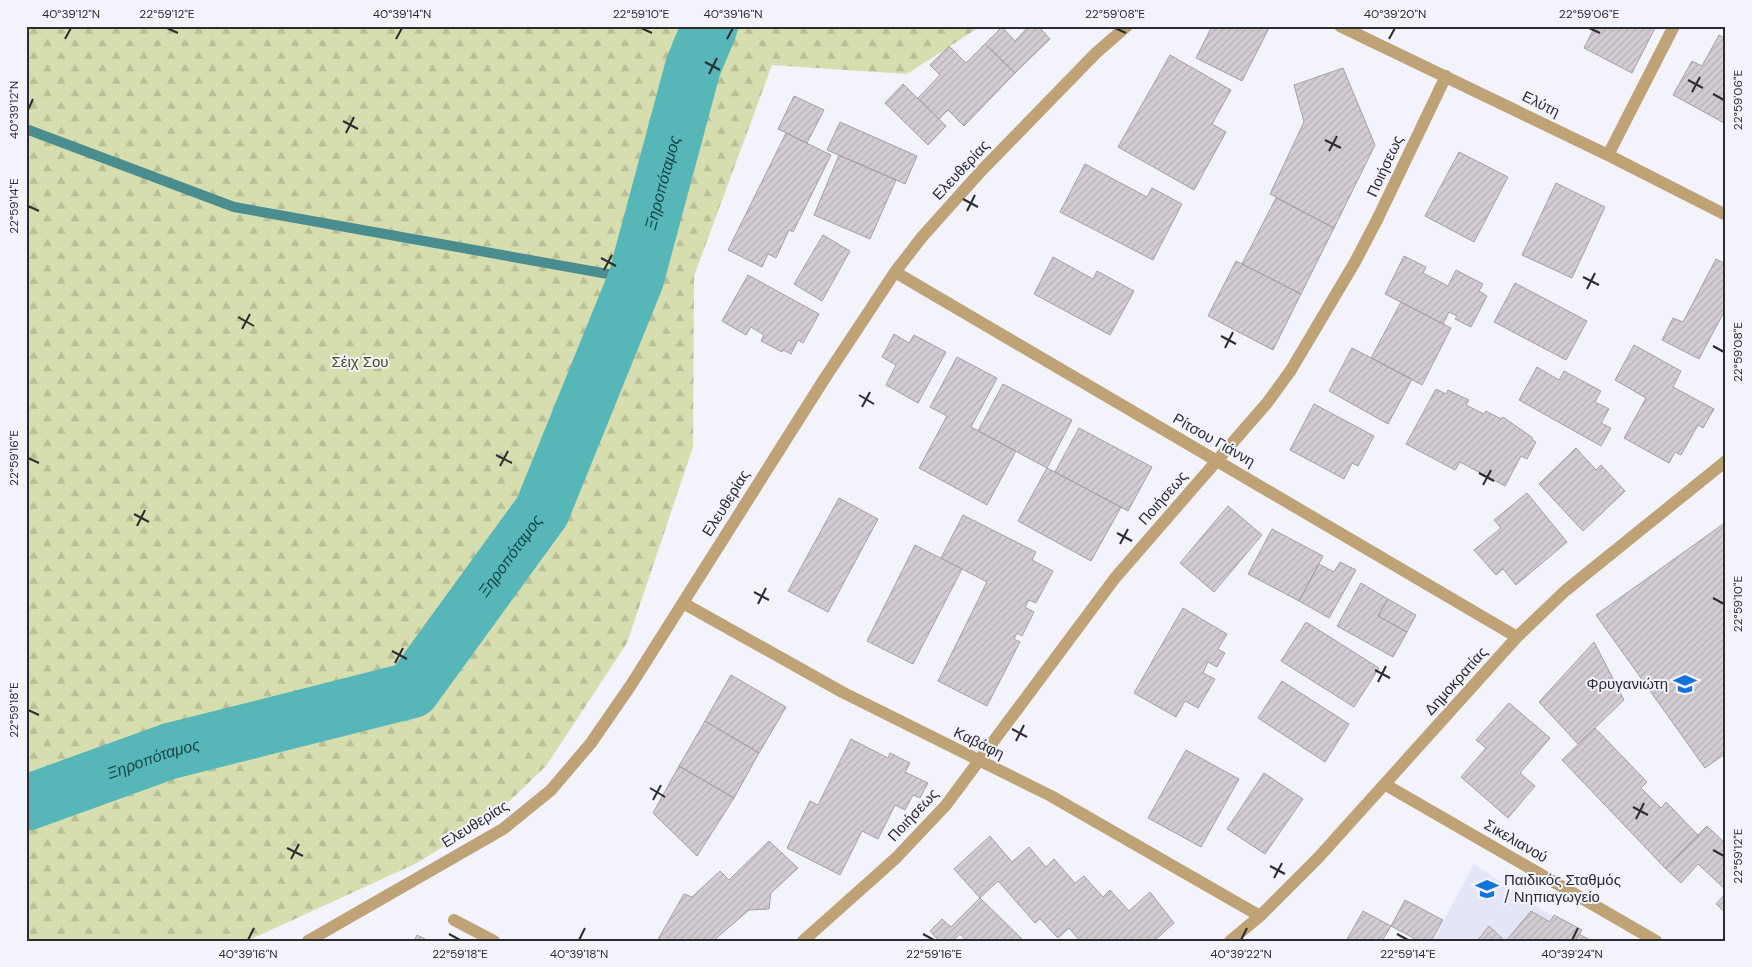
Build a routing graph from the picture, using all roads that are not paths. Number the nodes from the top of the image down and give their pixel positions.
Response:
1 (1127, 26) edge
2 (1340, 26) edge
3 (1674, 26) edge
4 (1446, 76) junction
5 (1608, 155) junction
6 (1726, 215) edge
7 (895, 272) junction
8 (1216, 460) junction
9 (1726, 461) edge
10 (682, 603) junction
11 (1517, 637) junction
12 (980, 762) junction
13 (1386, 785) junction
14 (1260, 916) junction
15 (454, 920) dead end
16 (308, 941) edge
17 (494, 941) edge
18 (802, 941) edge
19 (1230, 941) edge
20 (1656, 941) edge

1 - 7 street, Ελευθερίας
2 - 4 street, Ελύτη
3 - 5 street
4 - 5 street, Ελύτη
4 - 8 street, Ποιήσεως
5 - 6 street, Ελύτη
7 - 8 street, Ρίτσου Γιάννη
7 - 10 street, Ελευθερίας
8 - 11 street, Ρίτσου Γιάννη
8 - 12 street, Ποιήσεως
9 - 11 street, Δημοκρατίας
10 - 12 street, Καβάφη
10 - 16 street, Ελευθερίας
11 - 13 street, Δημοκρατίας
12 - 14 street, Καβάφη
12 - 18 street, Ποιήσεως
13 - 14 street, Δημοκρατίας
13 - 20 street, Σικελιανού
14 - 19 street, Δημοκρατίας
15 - 17 street

